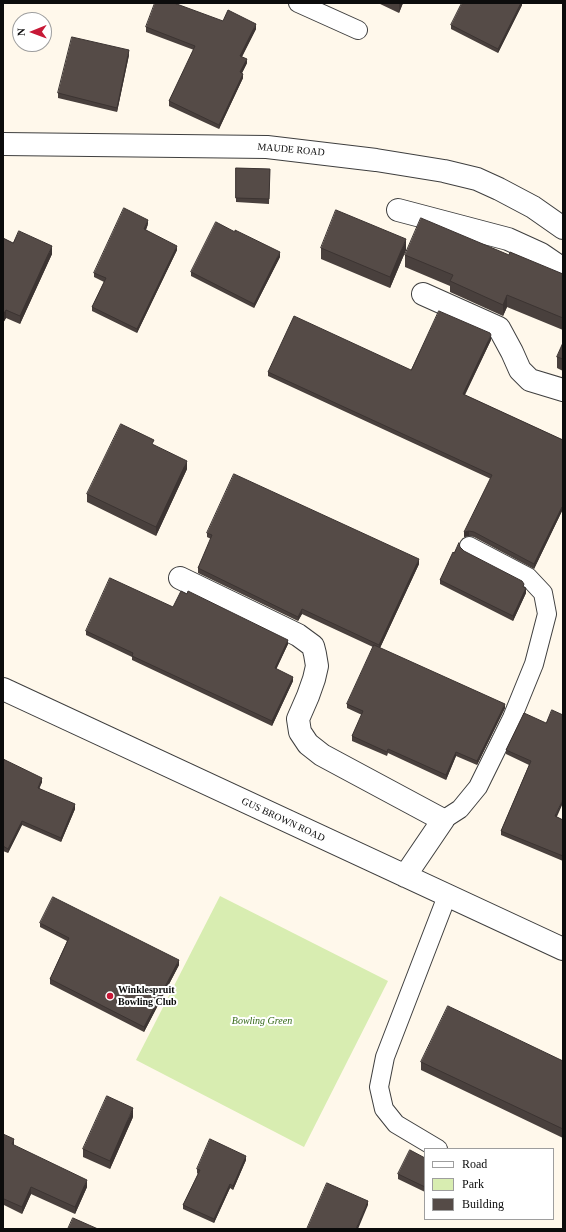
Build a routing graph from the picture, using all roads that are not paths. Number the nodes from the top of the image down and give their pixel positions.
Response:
1 (298, 3) edge
2 (358, 30) dead end
3 (3, 144) edge
4 (398, 210) dead end
5 (563, 228) edge
6 (563, 269) edge
7 (423, 294) dead end
8 (563, 390) edge
9 (469, 546) dead end
10 (180, 578) dead end
11 (3, 689) edge
12 (443, 820) junction
13 (405, 876) junction
14 (447, 896) junction
15 (563, 949) edge
16 (436, 1148) edge

1 - 2 lane
3 - 5 street, MAUDE ROAD
4 - 6 street
7 - 8 street
9 - 12 lane
10 - 12 street
11 - 13 street, GUS BROWN ROAD
12 - 13 street
13 - 14 street, GUS BROWN ROAD
14 - 15 street, GUS BROWN ROAD
14 - 16 lane

